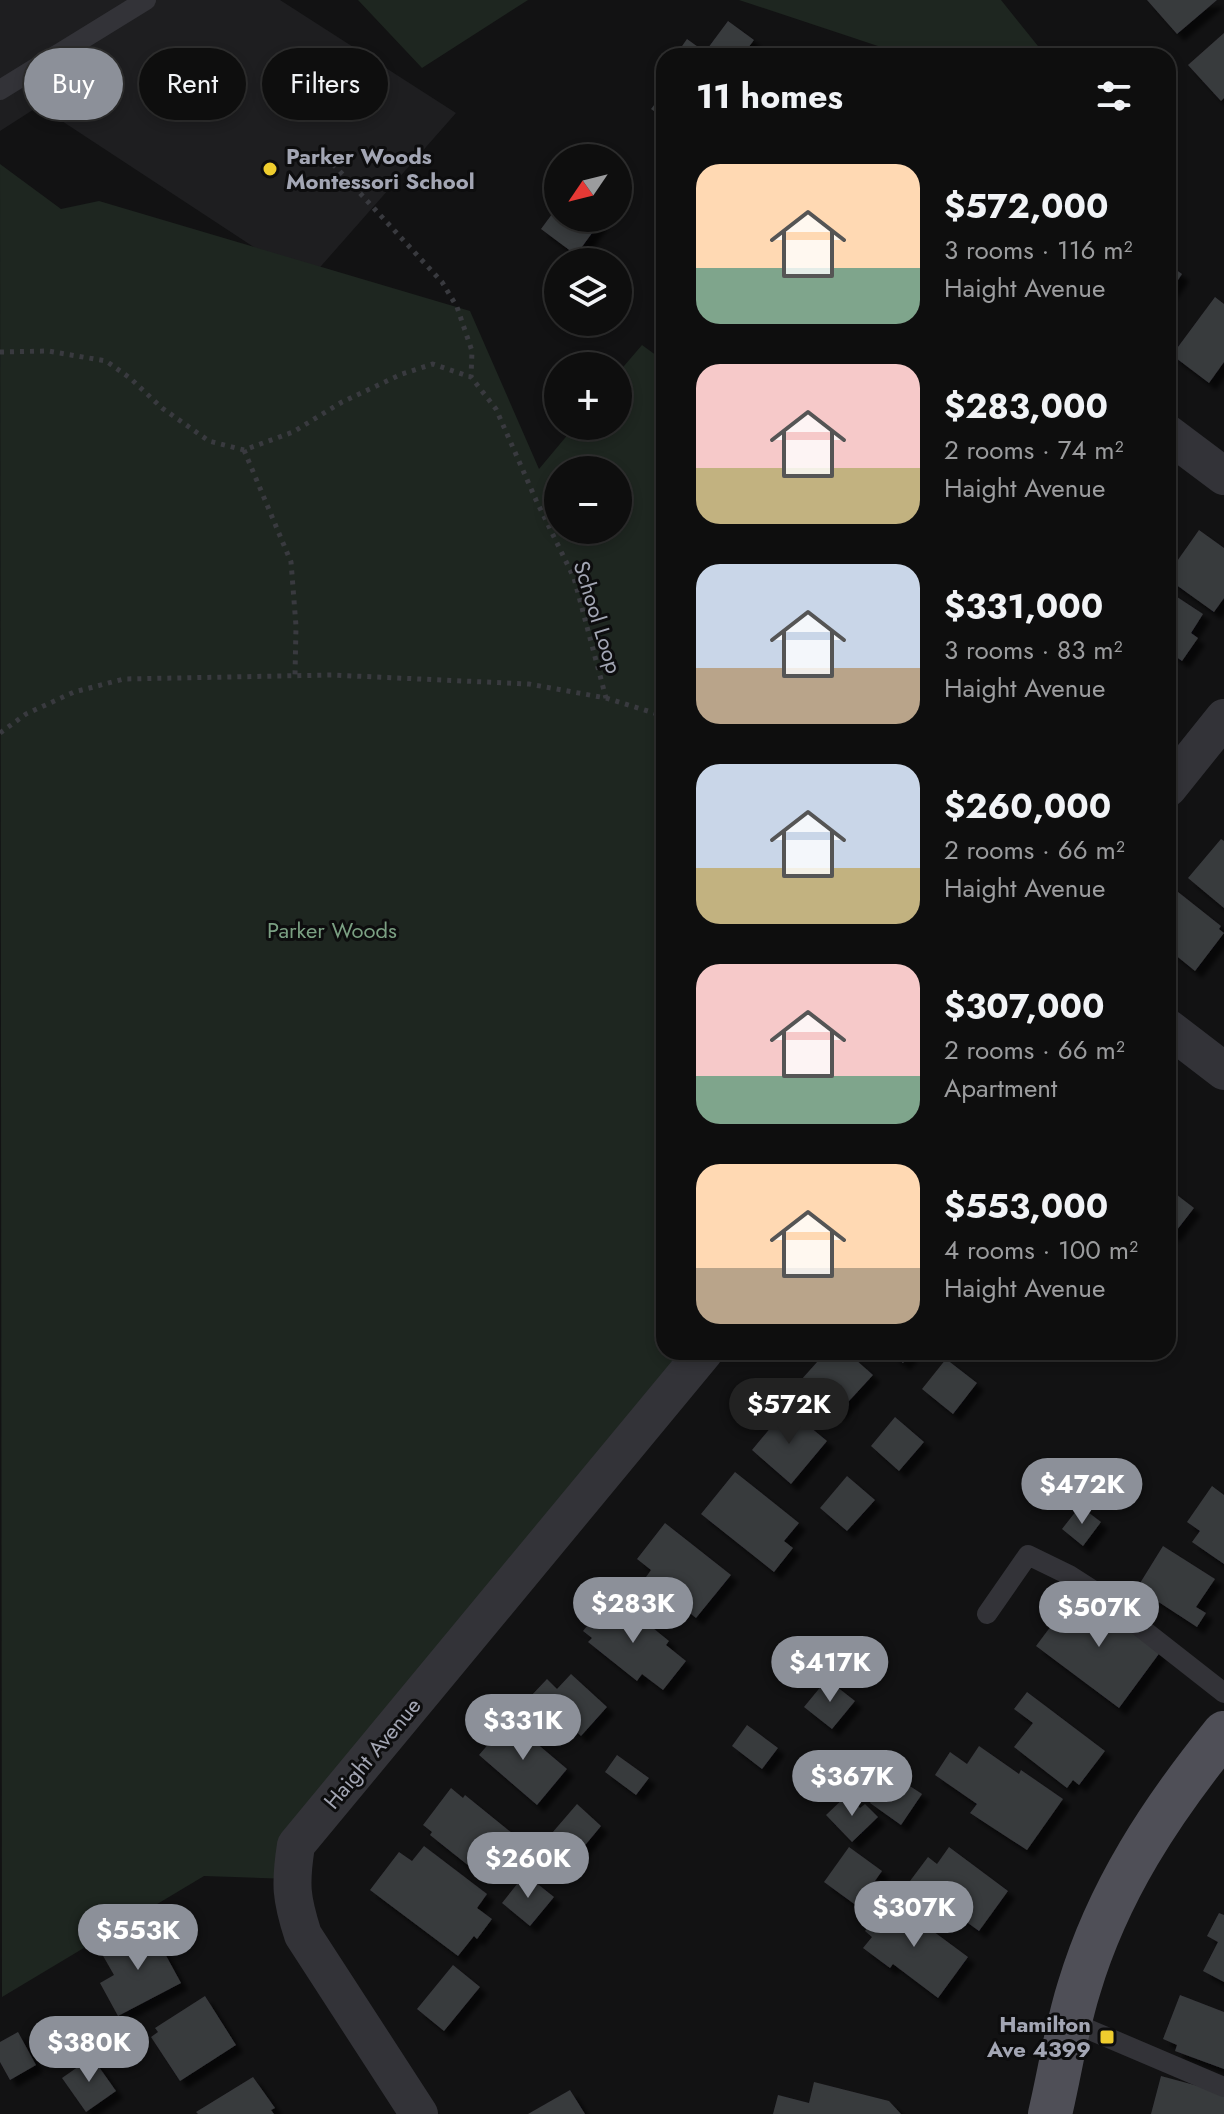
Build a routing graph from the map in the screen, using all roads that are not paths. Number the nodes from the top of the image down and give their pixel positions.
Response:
1 (146, 0) edge
2 (0, 90) edge
3 (1176, 440) edge
4 (1224, 476) edge
5 (1224, 718) edge
6 (1176, 778) edge
7 (1176, 1034) edge
8 (1224, 1071) edge
9 (697, 1360) edge
10 (987, 1614) dead end
11 (1224, 1693) edge
12 (1223, 1737) edge
13 (1071, 2022) junction
14 (1224, 2087) edge
15 (419, 2114) edge
16 (1050, 2114) edge

1 - 2 lane
3 - 4 street
5 - 6 street
7 - 8 street
9 - 15 street, Haight Avenue
10 - 11 lane
12 - 13 main road
13 - 14 lane
13 - 16 main road

